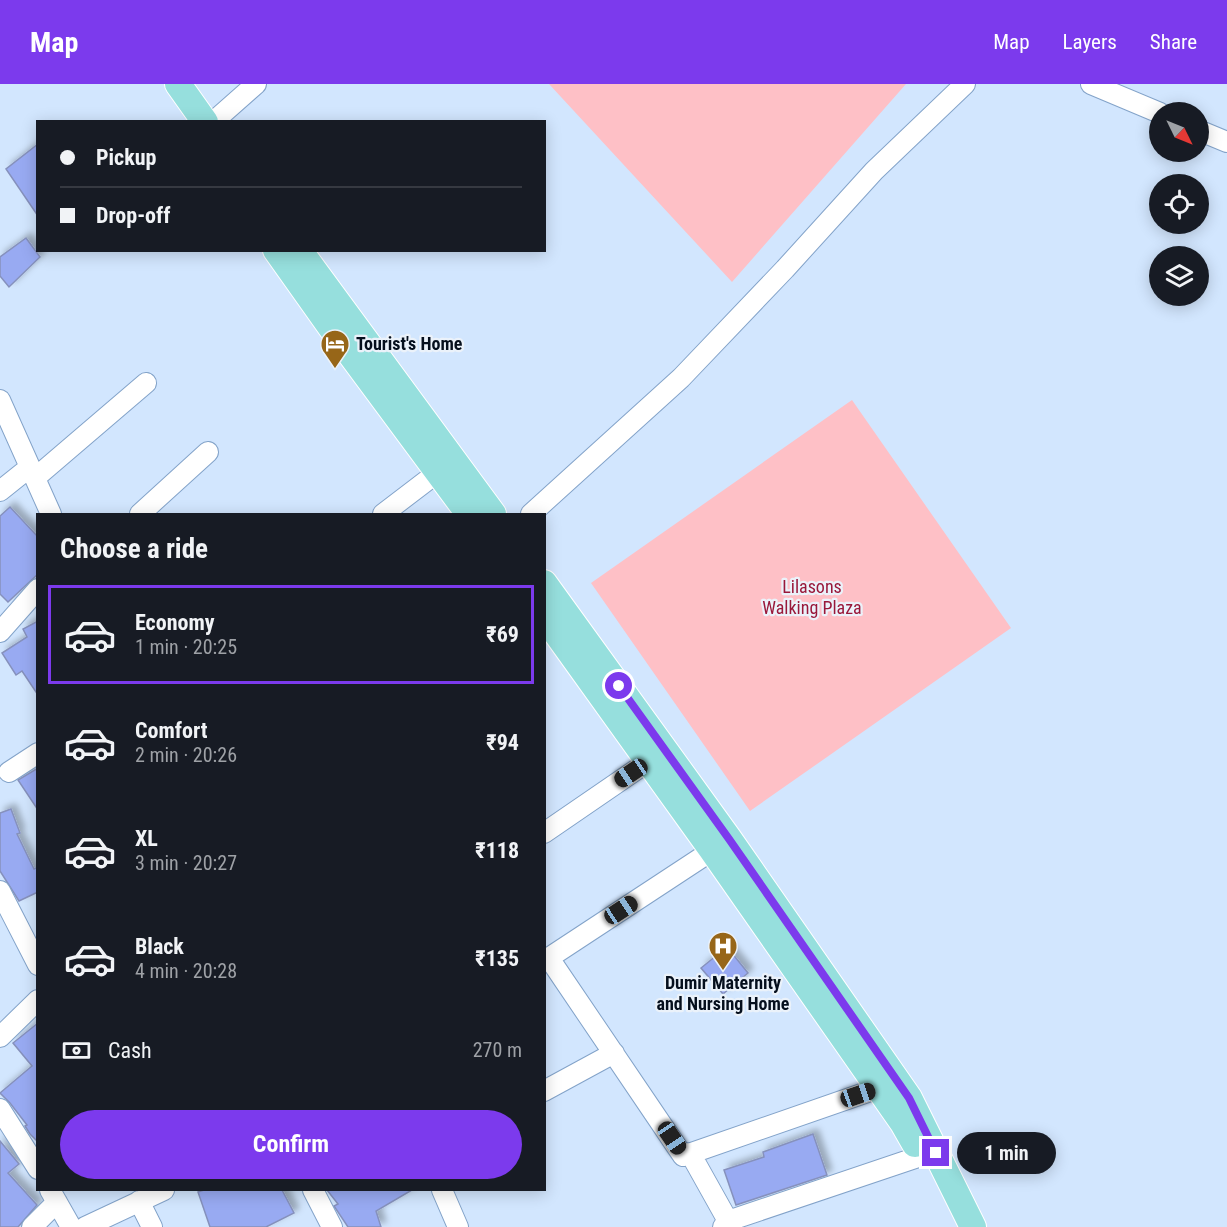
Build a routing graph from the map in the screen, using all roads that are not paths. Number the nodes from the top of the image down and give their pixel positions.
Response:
1 (159, 84) edge
2 (177, 84) edge
3 (256, 84) edge
4 (965, 84) edge
5 (1092, 84) edge
6 (1149, 108) edge
7 (184, 120) edge
8 (204, 120) edge
9 (215, 120) edge
10 (1209, 135) edge
11 (1227, 142) edge
12 (290, 254) edge
13 (146, 383) dead end
14 (0, 400) edge
15 (422, 435) junction
16 (208, 452) dead end
17 (438, 472) junction
18 (32, 473) junction
19 (0, 491) edge
20 (51, 513) edge
21 (141, 513) edge
22 (384, 513) edge
23 (468, 513) edge
24 (492, 513) edge
25 (532, 513) edge
26 (36, 591) edge
27 (547, 600) edge
28 (0, 632) edge
29 (36, 754) edge
30 (649, 761) junction
31 (9, 772) dead end
32 (546, 832) edge
33 (721, 844) junction
34 (0, 891) edge
35 (547, 960) edge
36 (36, 961) edge
37 (36, 1002) edge
38 (0, 1037) edge
39 (614, 1053) junction
40 (879, 1088) junction
41 (546, 1090) edge
42 (0, 1108) edge
43 (690, 1153) junction
44 (921, 1156) junction
45 (36, 1166) edge
46 (162, 1191) edge
47 (314, 1191) edge
48 (442, 1191) edge
49 (54, 1196) edge
50 (140, 1201) junction
51 (726, 1224) edge
52 (32, 1227) edge
53 (71, 1227) edge
54 (85, 1227) edge
55 (152, 1227) edge
56 (332, 1227) edge
57 (458, 1227) edge
58 (957, 1227) edge
59 (973, 1227) edge

1 - 7 main road
2 - 8 main road
3 - 9 street
4 - 25 street
5 - 6 street
10 - 11 street
12 - 15 main road
13 - 18 street
14 - 18 street
15 - 17 main road
15 - 24 main road
16 - 21 street
17 - 22 street
17 - 23 main road
18 - 19 street
18 - 20 street
26 - 28 street
27 - 30 main road
27 - 33 main road
29 - 31 street
30 - 32 street
30 - 33 main road
33 - 35 street
33 - 40 main road
33 - 59 main road
34 - 36 street
35 - 39 street
37 - 38 street
39 - 41 street
39 - 43 street
40 - 43 street
40 - 44 main road
42 - 45 street
43 - 51 street
44 - 51 street
44 - 58 main road
46 - 50 street
47 - 56 street
48 - 57 street
49 - 52 street
49 - 53 street
50 - 54 street
50 - 55 street

